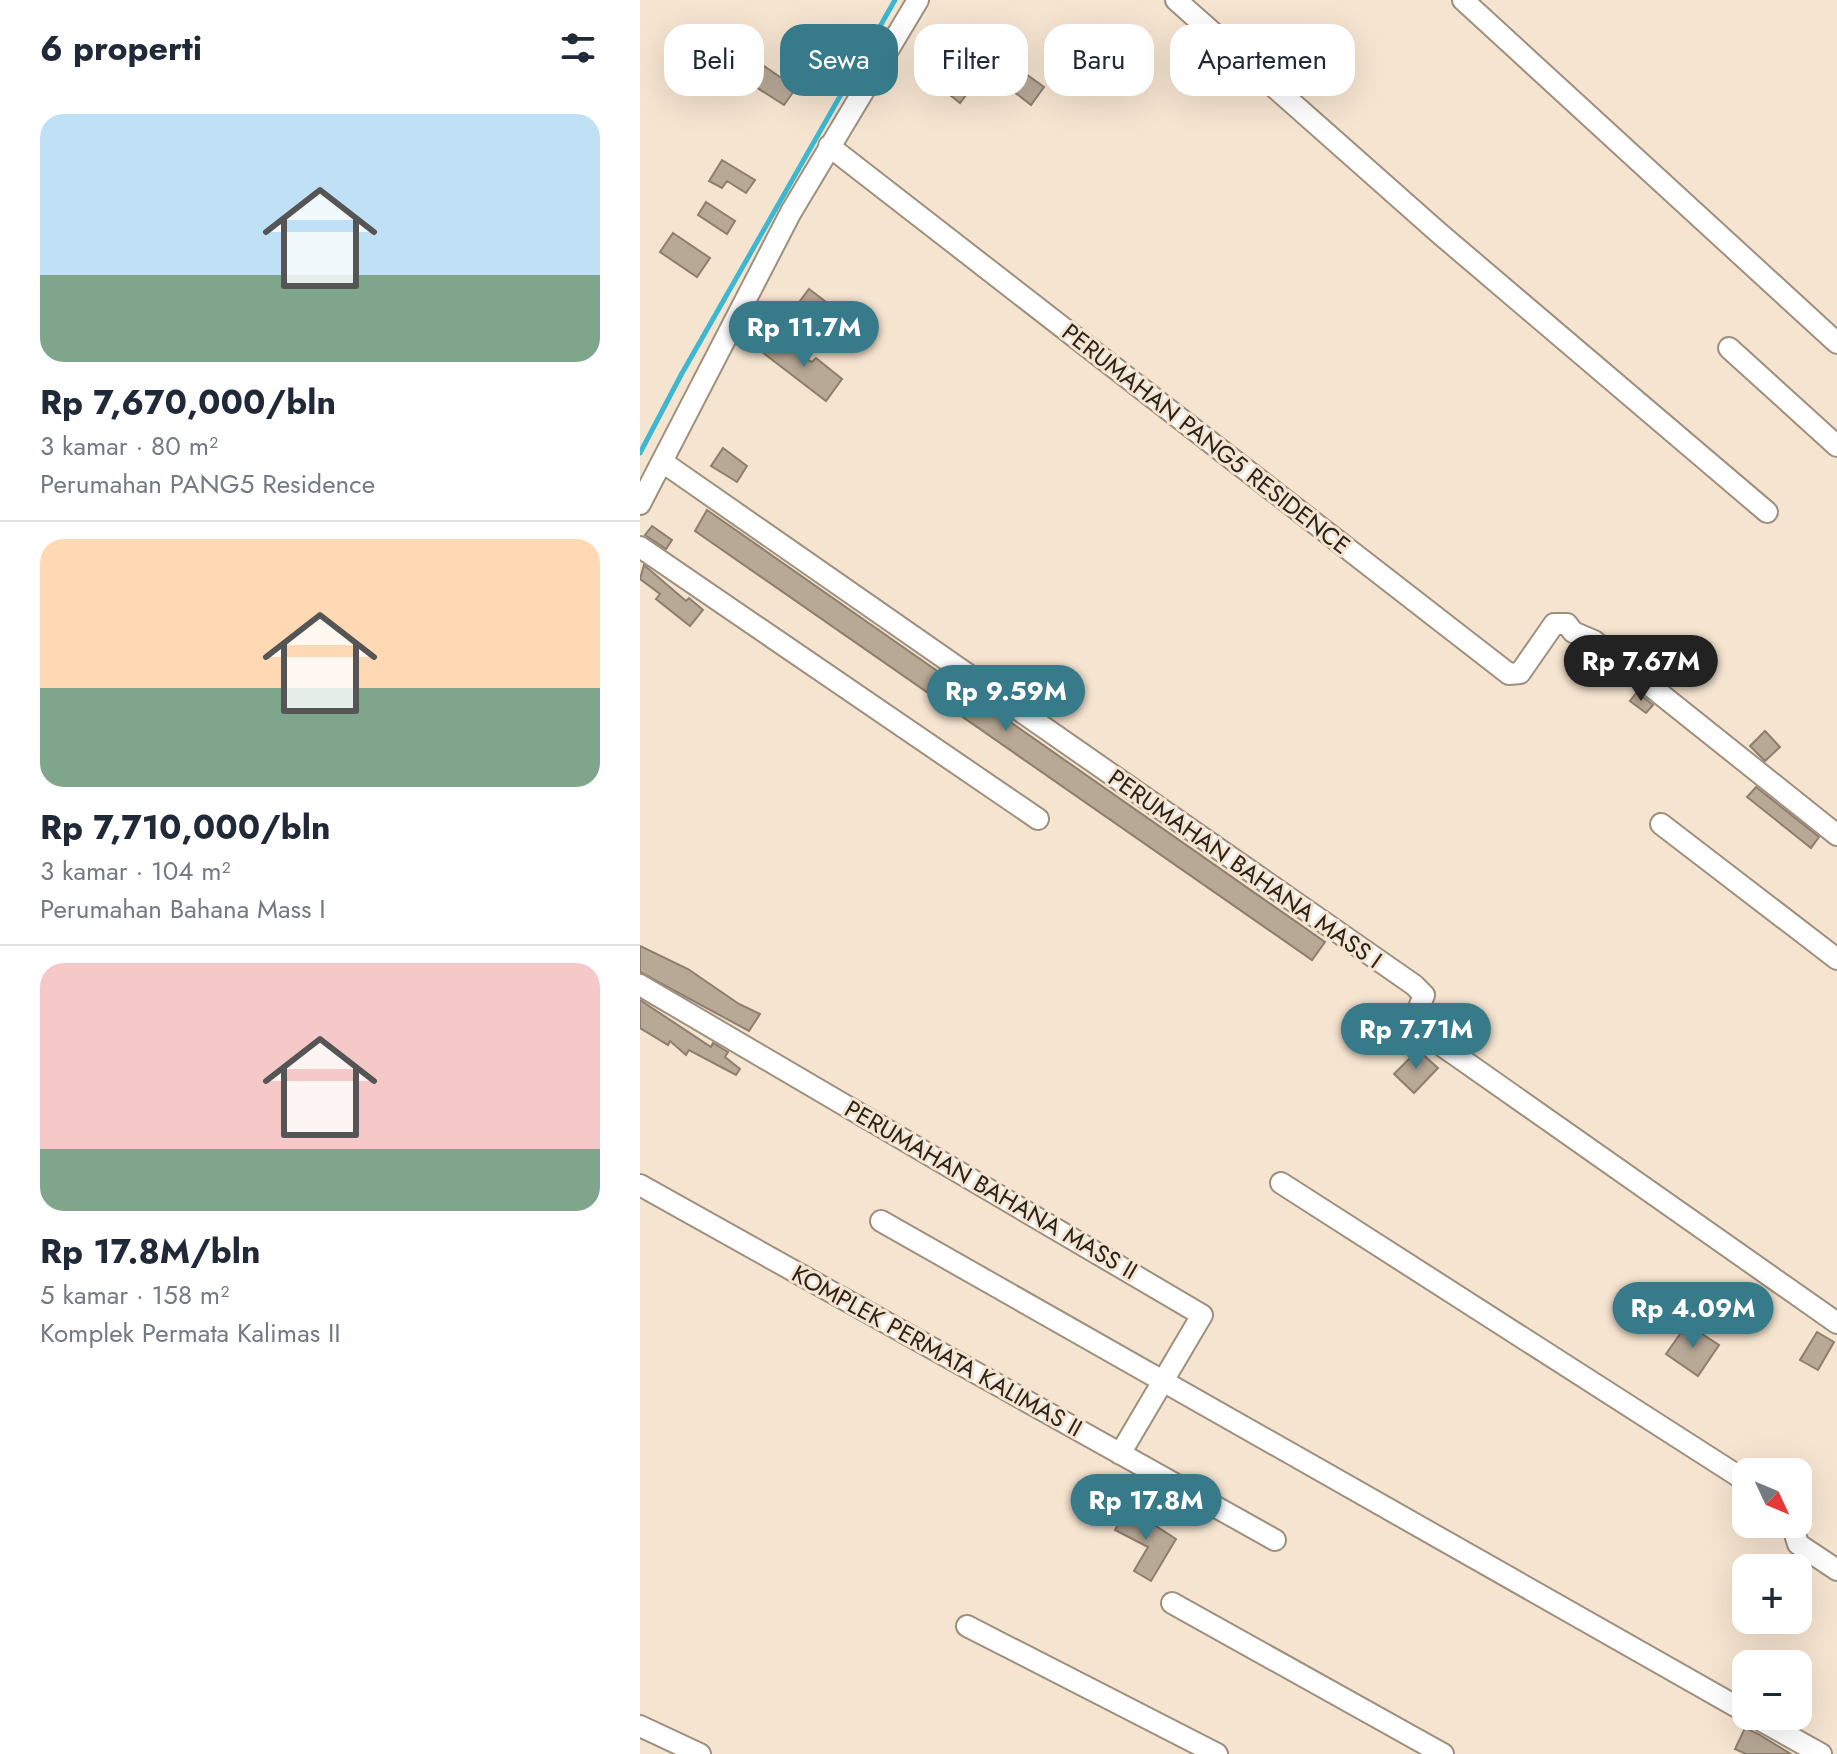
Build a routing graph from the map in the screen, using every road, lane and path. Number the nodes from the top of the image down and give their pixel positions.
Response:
1 (918, 0) edge
2 (1176, 0) edge
3 (1463, 0) edge
4 (829, 146) junction
5 (1837, 343) edge
6 (1729, 348) dead end
7 (1837, 446) edge
8 (664, 463) junction
9 (640, 504) edge
10 (1767, 512) dead end
11 (640, 547) edge
12 (1038, 819) dead end
13 (1661, 824) dead end
14 (1837, 835) edge
15 (1837, 959) edge
16 (640, 985) edge
17 (1281, 1183) dead end
18 (640, 1185) edge
19 (881, 1221) dead end
20 (1837, 1323) edge
21 (1163, 1382) junction
22 (1120, 1454) junction
23 (1732, 1472) edge
24 (1796, 1538) edge
25 (1275, 1540) dead end
26 (1837, 1570) edge
27 (1172, 1603) dead end
28 (967, 1626) dead end
29 (1732, 1704) edge
30 (640, 1726) edge
31 (1778, 1730) edge
32 (700, 1754) edge
33 (1217, 1754) edge
34 (1443, 1754) edge
35 (1821, 1754) edge

1 - 4 street
2 - 10 street
3 - 5 street
4 - 8 street
4 - 14 street, PERUMAHAN PANG5 RESIDENCE
6 - 7 street
8 - 9 street
8 - 20 street, PERUMAHAN BAHANA MASS I
11 - 12 street
13 - 15 street
16 - 21 street, PERUMAHAN BAHANA MASS II
17 - 23 street
18 - 22 street, KOMPLEK PERMATA KALIMAS II
19 - 21 street
21 - 22 street, PERUMAHAN BAHANA MASS II
21 - 29 street
22 - 25 street, KOMPLEK PERMATA KALIMAS II
24 - 26 street
27 - 34 street
28 - 33 street
30 - 32 street
31 - 35 street

